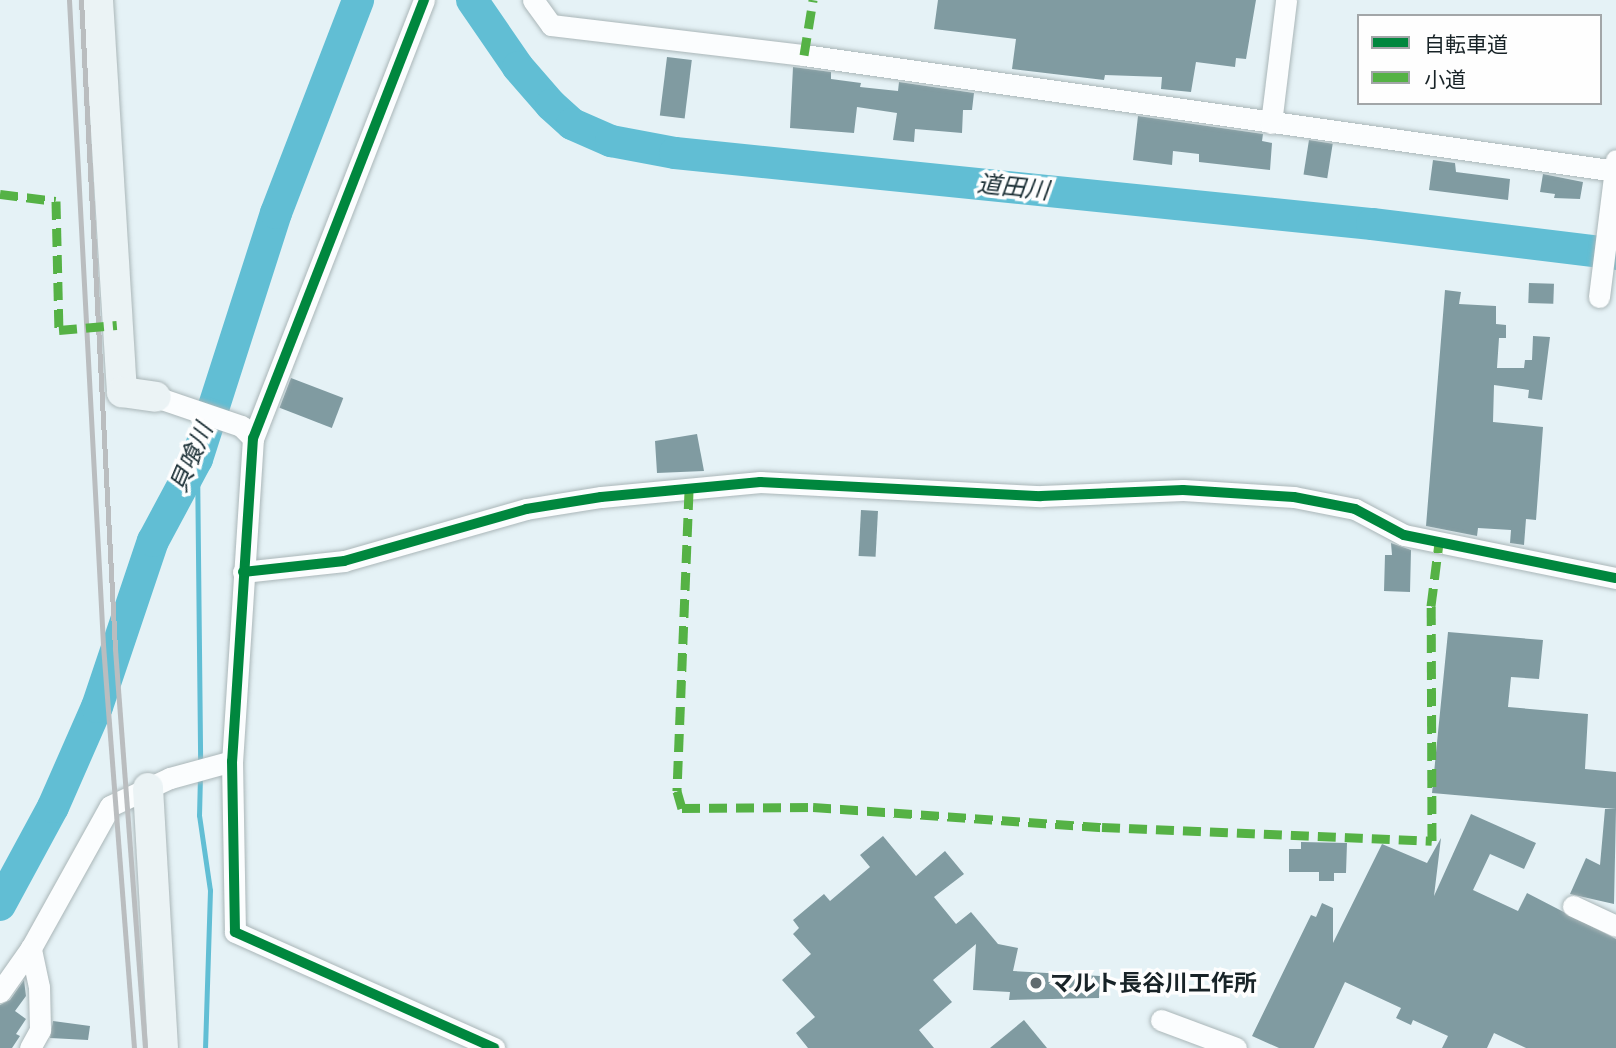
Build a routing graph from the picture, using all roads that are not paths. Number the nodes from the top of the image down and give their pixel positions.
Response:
1 (98, 0) edge
2 (424, 0) edge
3 (533, 0) edge
4 (1286, 0) edge
5 (1270, 123) junction
6 (1615, 167) edge
7 (1599, 297) dead end
8 (156, 397) joint
9 (247, 432) junction
10 (243, 572) junction
11 (1616, 578) edge
12 (225, 762) junction
13 (159, 783) junction
14 (1573, 906) dead end
15 (1616, 926) edge
16 (31, 948) junction
17 (0, 992) edge
18 (1161, 1020) dead end
19 (30, 1048) edge
20 (163, 1048) edge
21 (494, 1048) edge
22 (1236, 1048) edge

1 - 8 street
2 - 9 street
3 - 5 street
4 - 5 street
5 - 6 street
6 - 7 street
8 - 9 street
9 - 10 street
10 - 11 street
10 - 12 street
12 - 13 street
12 - 21 street
13 - 16 street
13 - 20 street
14 - 15 street
16 - 17 street
16 - 19 street
18 - 22 street

